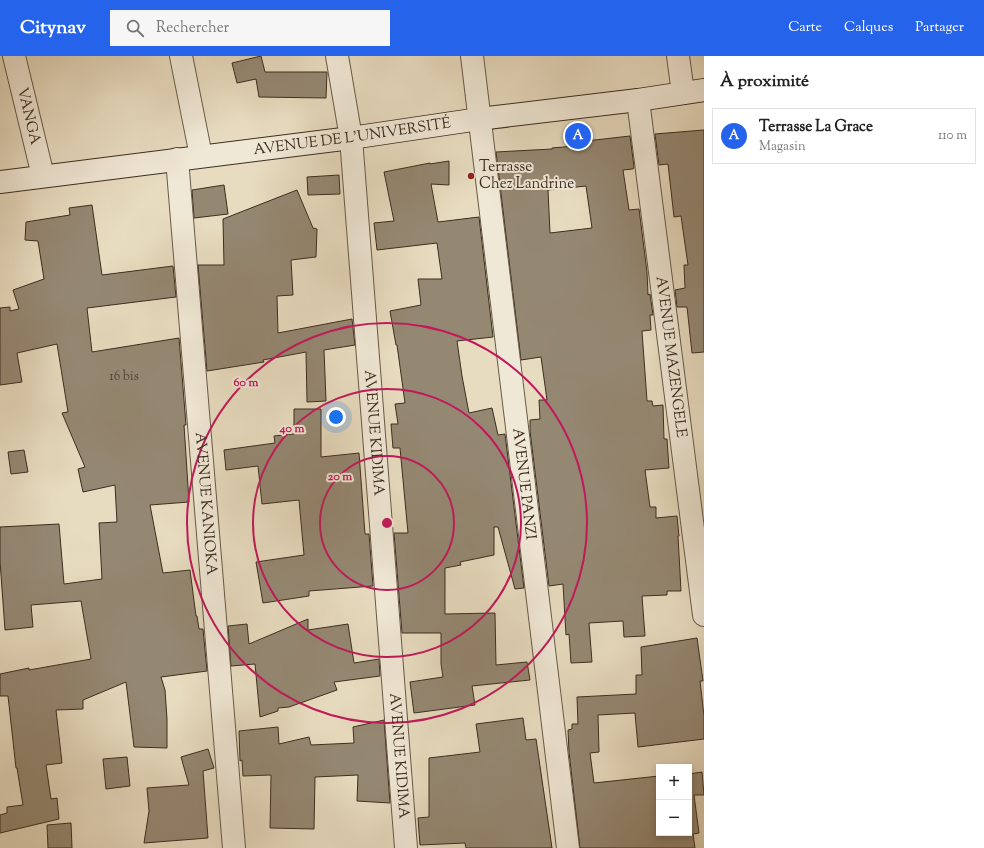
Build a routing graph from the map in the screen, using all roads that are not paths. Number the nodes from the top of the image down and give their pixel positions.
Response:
1 (14, 56) edge
2 (181, 56) edge
3 (337, 56) edge
4 (472, 56) edge
5 (678, 56) edge
6 (694, 92) edge
7 (638, 100) junction
8 (479, 119) junction
9 (351, 138) junction
10 (201, 156) junction
11 (177, 159) junction
12 (43, 176) junction
13 (0, 182) edge
14 (704, 615) edge
15 (234, 848) edge
16 (406, 848) edge
17 (568, 848) edge

1 - 12 street, VANGA
2 - 10 street
3 - 9 street
4 - 8 street, AVENUE PANZI
5 - 6 street
6 - 7 street, AVENUE DE L’UNIVERSITÉ
7 - 8 street, AVENUE DE L’UNIVERSITÉ
7 - 14 street, AVENUE MAZENGELE
8 - 9 street, AVENUE DE L’UNIVERSITÉ
8 - 17 street, AVENUE PANZI
9 - 10 street, AVENUE DE L’UNIVERSITÉ
9 - 16 street, AVENUE KIDIMA
10 - 11 street, AVENUE DE L’UNIVERSITÉ
11 - 12 street, AVENUE DE L’UNIVERSITÉ
11 - 15 street, AVENUE KANIOKA
12 - 13 street, AVENUE DE L’UNIVERSITÉ

